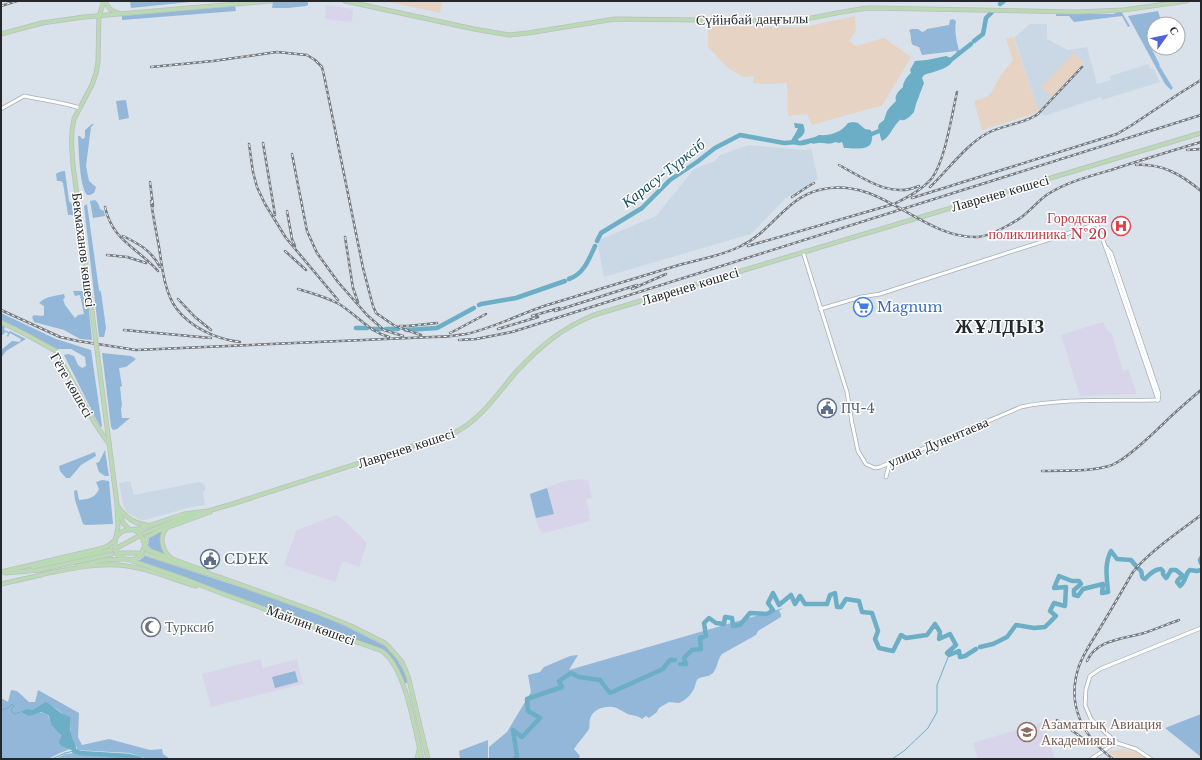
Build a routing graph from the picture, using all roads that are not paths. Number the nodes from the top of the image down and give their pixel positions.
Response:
1 (104, 1) edge
2 (271, 1) edge
3 (345, 1) edge
4 (1187, 1) edge
5 (119, 13) junction
6 (98, 16) junction
7 (1, 34) edge
8 (80, 108) junction
9 (1, 109) edge
10 (1201, 133) edge
11 (803, 252) junction
12 (820, 309) junction
13 (1, 322) edge
14 (106, 423) junction
15 (98, 428) junction
16 (109, 445) junction
17 (890, 462) junction
18 (886, 477) dead end
19 (117, 504) junction
20 (218, 508) junction
21 (208, 511) junction
22 (149, 525) junction
23 (167, 527) junction
24 (132, 530) junction
25 (144, 533) dead end
26 (139, 536) dead end
27 (116, 538) junction
28 (145, 544) junction
29 (117, 548) dead end
30 (112, 550) dead end
31 (145, 552) junction
32 (120, 553) dead end
33 (139, 553) dead end
34 (112, 554) dead end
35 (173, 558) junction
36 (124, 559) junction
37 (130, 560) junction
38 (1, 572) edge
39 (39, 575) junction
40 (222, 578) junction
41 (1, 584) edge
42 (216, 591) junction
43 (1201, 628) edge
44 (411, 686) junction
45 (404, 687) junction
46 (1116, 742) junction
47 (425, 747) junction
48 (420, 749) junction
49 (416, 759) edge
50 (422, 759) edge
51 (428, 759) edge
52 (1091, 759) edge
53 (1151, 759) edge

1 - 5 main road
1 - 6 main road, Бекмаханов көшесі
2 - 5 main road
3 - 4 main road, Сүйінбай даңғылы
5 - 6 main road
6 - 7 main road
6 - 8 main road, Бекмаханов көшесі
8 - 9 street
8 - 14 main road, Бекмаханов көшесі, bridge
10 - 11 main road, Лавренев көшесі
11 - 12 street, улица Дунентаева
11 - 20 main road, Лавренев көшесі
12 - 17 street, улица Дунентаева
12 - 17 street, улица Дунентаева
13 - 15 main road, Гёте көшесі
14 - 15 main road
14 - 16 main road, Бекмаханов көшесі
15 - 16 main road, Гёте көшесі
16 - 19 main road, Бекмаханов көшесі
17 - 18 street
19 - 22 main road
19 - 24 main road, Бекмаханов көшесі
19 - 27 main road, Бекмаханов көшесі
20 - 21 main road, Лавренев көшесі
20 - 23 main road, Лавренев көшесі
21 - 22 main road, Лавренев көшесі
21 - 25 main road
22 - 24 main road, Лавренев көшесі
23 - 28 main road, Лавренев көшесі
23 - 35 main road
24 - 27 main road
24 - 28 main road
26 - 29 main road
27 - 36 main road
27 - 38 main road
28 - 31 main road
28 - 35 main road
30 - 38 main road
31 - 37 main road
31 - 40 main road, Майлин көшесі
32 - 33 main road
34 - 38 main road
35 - 40 main road
36 - 37 main road
36 - 39 main road
37 - 42 main road, Майлин көшесі
39 - 41 main road
39 - 42 main road
40 - 44 main road, Майлин көшесі
42 - 45 main road, Майлин көшесі
43 - 46 street
44 - 45 main road
44 - 47 main road, Майлин көшесі
45 - 48 main road, Майлин көшесі
46 - 52 street
46 - 53 street
47 - 50 main road
47 - 51 main road, Майлин көшесі
48 - 49 main road
48 - 50 main road, Майлин көшесі

